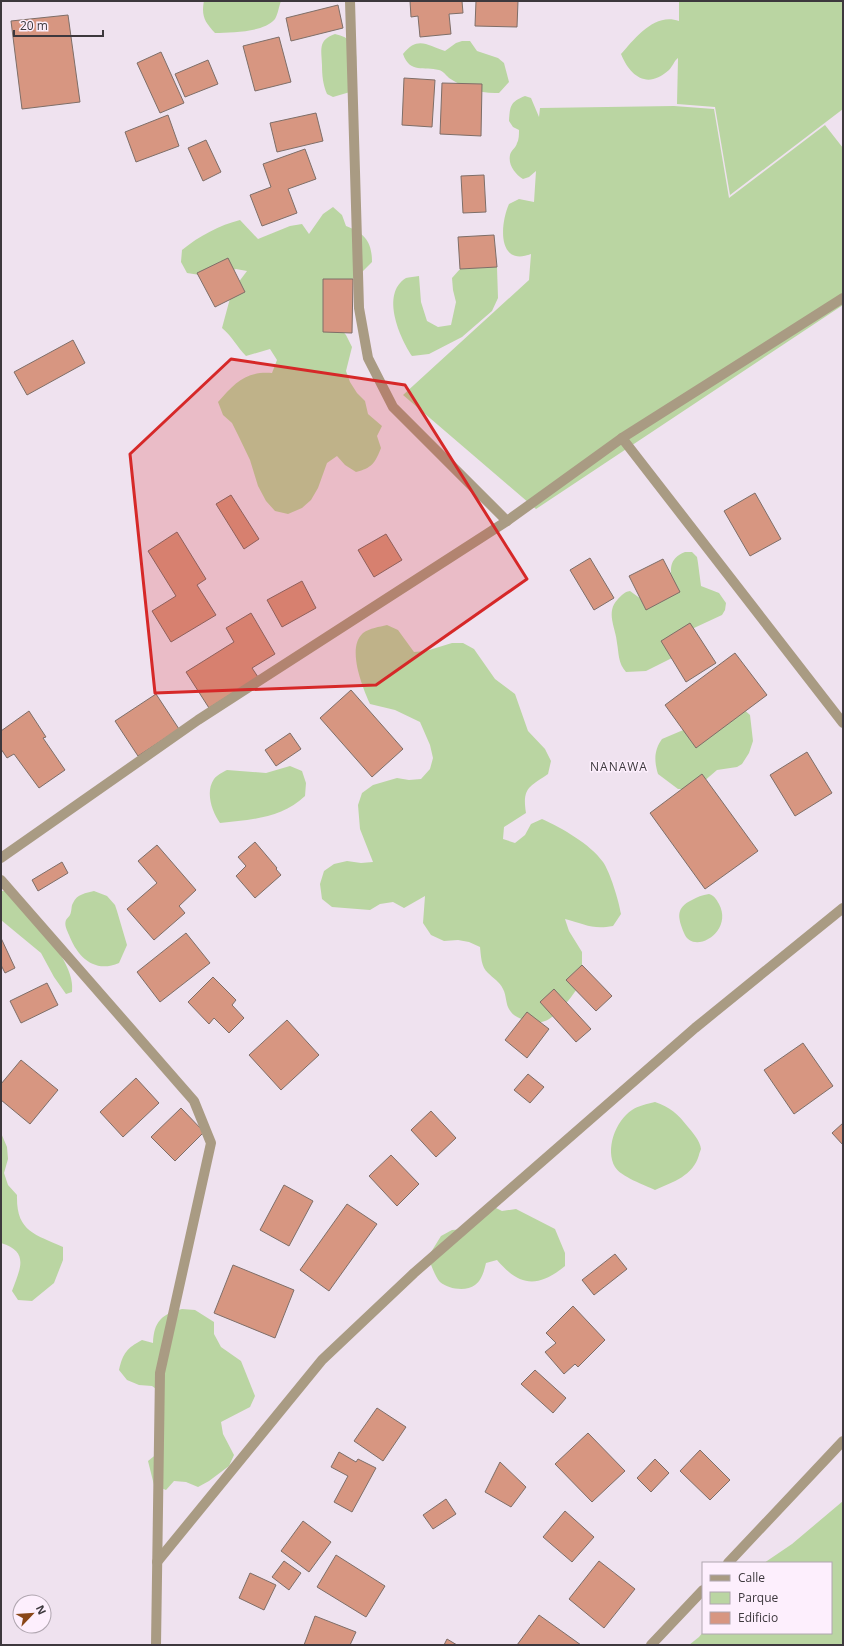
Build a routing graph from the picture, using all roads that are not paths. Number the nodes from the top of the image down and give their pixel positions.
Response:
1 (350, 1) edge
2 (843, 298) edge
3 (622, 438) junction
4 (506, 520) junction
5 (843, 723) edge
6 (1, 858) edge
7 (1, 880) edge
8 (843, 908) edge
9 (843, 1442) edge
10 (157, 1562) junction
11 (729, 1562) edge
12 (702, 1591) edge
13 (156, 1645) edge
14 (651, 1645) edge

1 - 4 street
2 - 3 street
3 - 4 street
3 - 5 street
4 - 6 street
7 - 10 street
8 - 10 street
9 - 11 street
10 - 13 street
12 - 14 street

